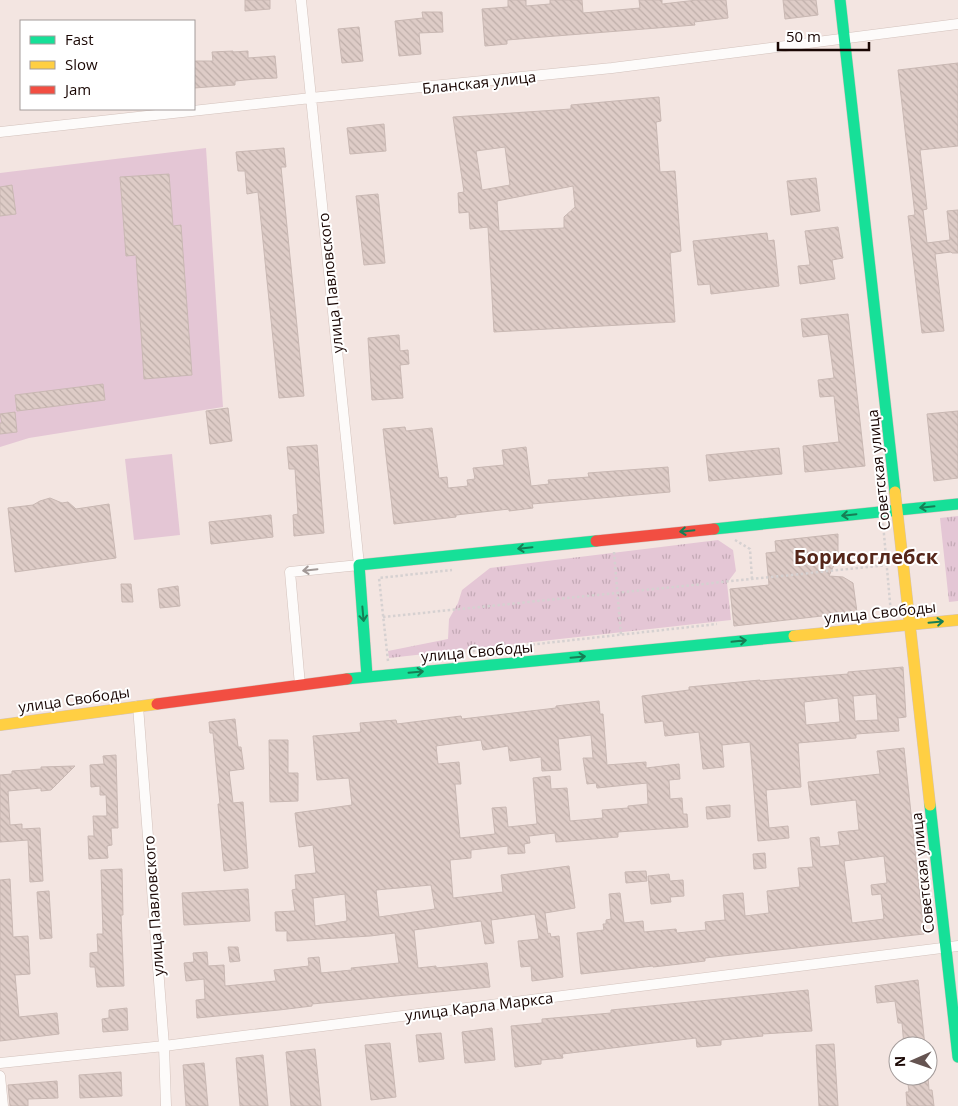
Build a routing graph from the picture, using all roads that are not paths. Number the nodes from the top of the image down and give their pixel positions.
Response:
1 (301, 0) edge
2 (840, 0) edge
3 (958, 24) edge
4 (844, 38) junction
5 (311, 98) junction
6 (0, 132) edge
7 (958, 504) edge
8 (897, 510) junction
9 (359, 566) junction
10 (958, 620) edge
11 (910, 624) junction
12 (367, 676) junction
13 (300, 685) junction
14 (138, 706) junction
15 (0, 724) edge
16 (958, 946) edge
17 (946, 948) junction
18 (164, 1046) junction
19 (958, 1057) edge
20 (0, 1063) edge
21 (0, 1076) edge
22 (3, 1106) edge
23 (166, 1106) edge

1 - 5 street, улица Павловского
2 - 4 main road, Советская улица
3 - 4 street, Бланская улица
4 - 5 street, Бланская улица
4 - 8 main road, Советская улица
5 - 6 street, Бланская улица
5 - 9 street, улица Павловского
7 -> 8 main road
8 -> 9 main road
8 - 11 main road, Советская улица
9 -> 12 main road
9 -> 13 street
11 -> 10 main road, улица Свободы
12 -> 11 main road, улица Свободы
11 - 17 main road, Советская улица
12 - 13 main road, улица Свободы
13 - 14 main road, улица Свободы
14 - 15 main road, улица Свободы
14 - 18 street, улица Павловского
16 - 17 street, улица Карла Маркса
17 - 18 street, улица Карла Маркса
17 - 19 main road, Советская улица
18 - 20 street, улица Карла Маркса
18 - 23 street, улица Павловского
21 - 22 street

